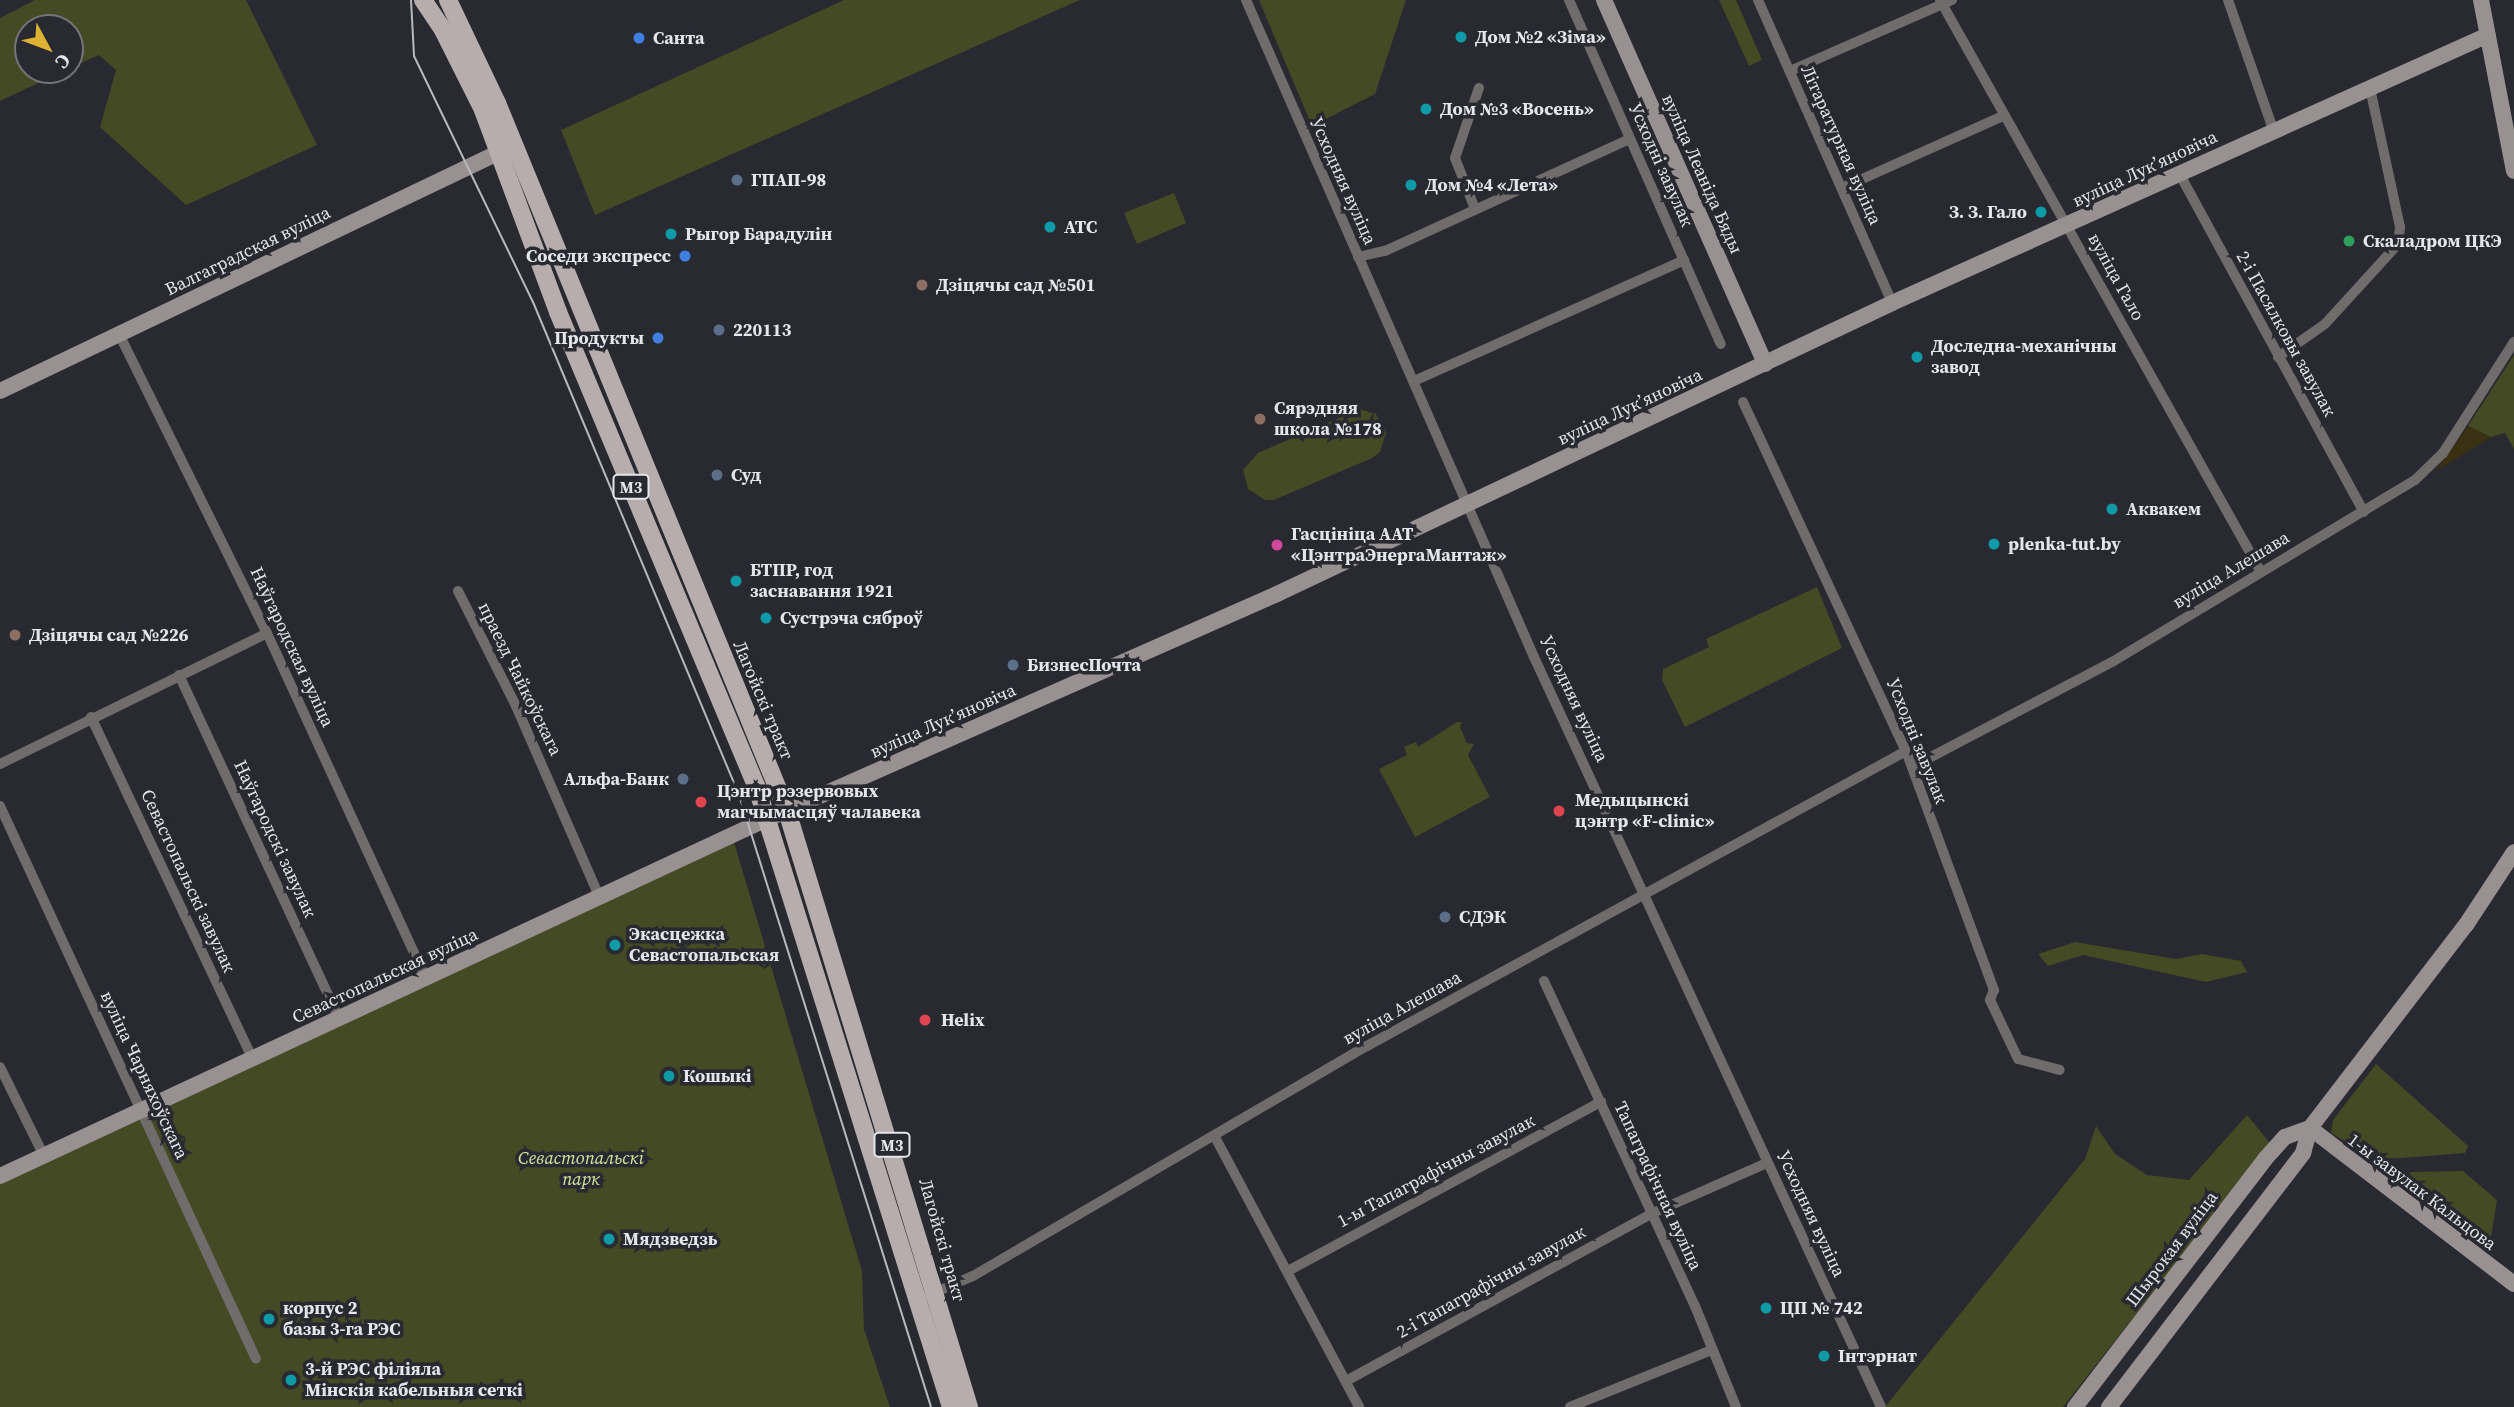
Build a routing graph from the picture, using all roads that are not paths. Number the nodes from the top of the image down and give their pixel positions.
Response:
1 (423, 0) edge
2 (448, 0) edge
3 (1246, 0) edge
4 (1569, 0) edge
5 (1604, 0) edge
6 (1758, 0) edge
7 (2228, 0) edge
8 (2481, 0) edge
9 (1945, 2) edge
10 (2488, 34) junction
11 (1790, 71) junction
12 (1479, 88) dead end
13 (2370, 88) junction
14 (2003, 116) junction
15 (2274, 132) junction
16 (1630, 139) junction
17 (506, 148) junction
18 (2514, 171) edge
19 (2179, 173) junction
20 (1842, 188) junction
21 (1475, 209) junction
22 (2067, 226) junction
23 (1358, 257) junction
24 (1684, 260) junction
25 (1892, 303) junction
26 (119, 334) junction
27 (2514, 342) edge
28 (1721, 344) dead end
29 (2278, 357) junction
30 (1765, 364) junction
31 (1414, 381) junction
32 (0, 391) edge
33 (1743, 402) dead end
34 (1466, 505) junction
35 (2364, 512) junction
36 (2260, 572) junction
37 (458, 592) dead end
38 (267, 634) junction
39 (179, 674) junction
40 (91, 717) junction
41 (1906, 751) junction
42 (0, 764) edge
43 (1912, 767) junction
44 (0, 806) edge
45 (787, 811) junction
46 (768, 820) junction
47 (2514, 852) edge
48 (1646, 896) junction
49 (600, 898) junction
50 (426, 978) junction
51 (1544, 981) dead end
52 (339, 1018) junction
53 (253, 1060) junction
54 (0, 1067) edge
55 (2060, 1070) dead end
56 (1601, 1101) junction
57 (141, 1111) junction
58 (2310, 1128) junction
59 (1215, 1137) junction
60 (44, 1156) junction
61 (1767, 1163) junction
62 (0, 1176) edge
63 (1653, 1213) junction
64 (1288, 1271) junction
65 (2514, 1284) edge
66 (936, 1293) junction
67 (917, 1299) junction
68 (1712, 1350) junction
69 (256, 1359) dead end
70 (1346, 1381) junction
71 (951, 1407) edge
72 (969, 1407) edge
73 (1359, 1407) edge
74 (1570, 1407) edge
75 (1736, 1407) edge
76 (1881, 1407) edge
77 (2075, 1407) edge
78 (2109, 1407) edge

1 - 17 main road, М3
2 - 17 main road, М3
3 - 23 street, Усходняя вуліца
4 - 16 street, Усходні завулак
5 - 30 main road, вуліца Леаніда Бяды
6 - 11 street, Літаратурная вуліца
7 - 15 street
8 - 10 main road
9 - 11 street
9 - 14 street, вуліца Гало
10 - 13 main road, вуліца Лукʼяновіча
10 - 18 main road
11 - 20 street, Літаратурная вуліца
12 - 21 street
13 - 15 main road, вуліца Лукʼяновіча
13 - 29 street
14 - 20 street
14 - 22 street, вуліца Гало
15 - 19 main road, вуліца Лукʼяновіча
16 - 21 street
16 - 24 street, Усходні завулак
17 - 26 main road, Валгаградская вуліца
17 - 45 main road, Лагойскі тракт / М3
17 - 46 main road, М3
19 - 22 main road, вуліца Лукʼяновіча
19 - 29 street, 2-і Пасялковы завулак
20 - 25 street, Літаратурная вуліца
21 - 23 street
22 - 25 main road, вуліца Лукʼяновіча
22 - 36 street, вуліца Гало
23 - 31 street, Усходняя вуліца
24 - 28 street, Усходні завулак
24 - 31 street
25 - 30 main road, вуліца Лукʼяновіча
26 - 32 main road, Валгаградская вуліца
26 - 38 street, Наўгародская вуліца
27 - 35 street, вуліца Алешава
29 - 35 street, 2-і Пасялковы завулак
30 - 34 main road, вуліца Лукʼяновіча
31 - 34 street, Усходняя вуліца
33 - 41 street, Усходні завулак
34 - 45 main road, вуліца Лукʼяновіча
34 - 48 street, Усходняя вуліца
35 - 36 street, вуліца Алешава
36 - 43 street, вуліца Алешава
37 - 49 street, праезд Чайкоўскага
38 - 39 street
38 - 50 street, Наўгародская вуліца
39 - 40 street
39 - 52 street, Наўгародскі завулак
40 - 42 street
40 - 53 street, Севастопальскі завулак
41 - 43 street, Усходні завулак
41 - 48 street, вуліца Алешава
43 - 55 street, Усходні завулак
44 - 57 street, вуліца Чарняхоўскага
45 - 46 main road, Севастопальская вуліца
45 - 66 main road, Лагойскі тракт / М3
46 - 49 main road, Севастопальская вуліца
46 - 67 main road, М3
47 - 58 main road, Шырокая вуліца
48 - 59 street, вуліца Алешава
48 - 61 street, Усходняя вуліца
49 - 50 main road, Севастопальская вуліца
50 - 52 main road, Севастопальская вуліца
51 - 56 street, Тапаграфічная вуліца
52 - 53 main road, Севастопальская вуліца
53 - 57 main road, Севастопальская вуліца
54 - 60 street
56 - 63 street, Тапаграфічная вуліца
56 - 64 street, 1-ы Тапаграфічны завулак
57 - 60 main road, Севастопальская вуліца
57 - 69 street, вуліца Чарняхоўскага
58 - 65 main road, 1-ы завулак Кальцова
58 - 77 main road, Шырокая вуліца
58 - 78 main road, Шырокая вуліца
59 - 64 street
59 - 66 street, вуліца Алешава
60 - 62 main road, Севастопальская вуліца
61 - 63 street, 2-і Тапаграфічны завулак
61 - 76 street, Усходняя вуліца
63 - 68 street, Тапаграфічная вуліца
63 - 70 street, 2-і Тапаграфічны завулак
64 - 70 street
66 - 67 street, вуліца Алешава
66 - 72 main road, Лагойскі тракт / М3
67 - 71 main road, М3
68 - 74 street
68 - 75 street, Тапаграфічная вуліца
70 - 73 street

